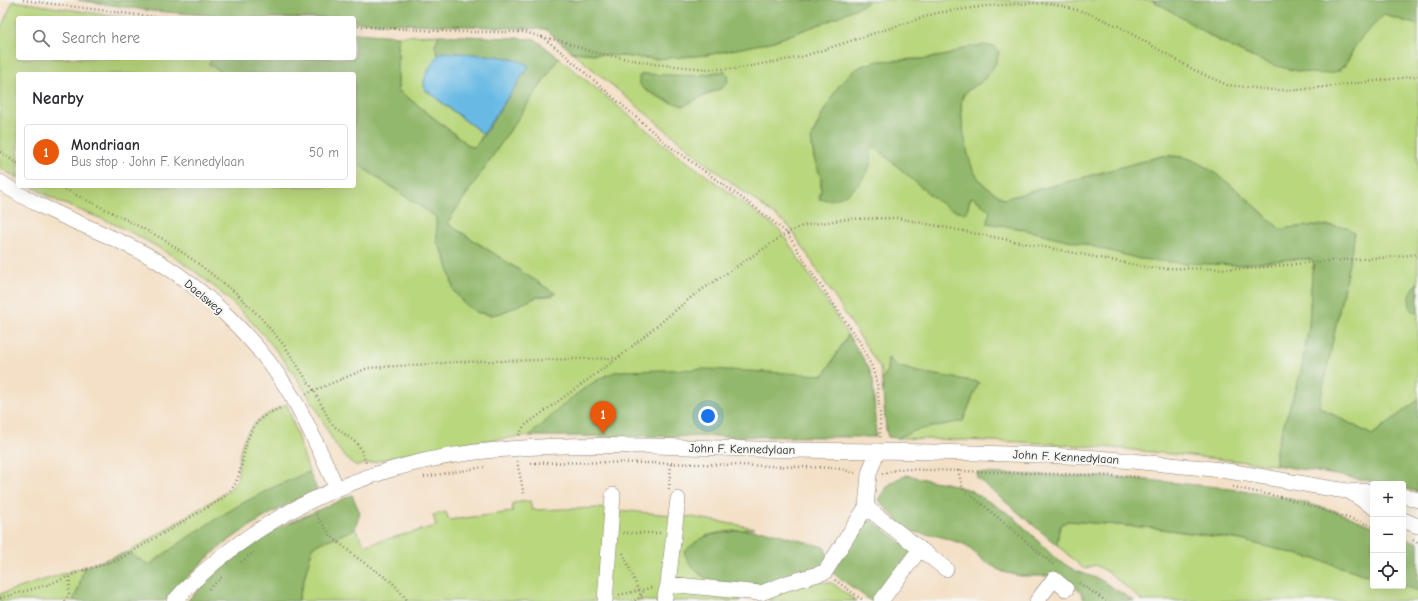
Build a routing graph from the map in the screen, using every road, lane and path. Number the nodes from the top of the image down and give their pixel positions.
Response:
1 (24, 0) edge
2 (146, 16) edge
3 (356, 26) edge
4 (542, 37) junction
5 (1418, 76) edge
6 (0, 152) edge
7 (16, 163) edge
8 (0, 182) edge
9 (787, 233) junction
10 (1418, 254) edge
11 (618, 358) junction
12 (294, 400) junction
13 (672, 447) junction
14 (877, 451) junction
15 (516, 456) junction
16 (671, 463) junction
17 (488, 466) dead end
18 (958, 470) junction
19 (869, 474) junction
20 (420, 478) dead end
21 (1145, 478) dead end
22 (1232, 487) dead end
23 (337, 488) junction
24 (1349, 491) junction
25 (1370, 491) edge
26 (524, 495) dead end
27 (613, 495) dead end
28 (674, 495) joint
29 (1406, 497) edge
30 (1418, 500) edge
31 (1370, 505) edge
32 (866, 507) junction
33 (316, 515) dead end
34 (1406, 521) edge
35 (1370, 525) edge
36 (1418, 526) edge
37 (612, 532) junction
38 (674, 533) junction
39 (920, 549) junction
40 (256, 551) dead end
41 (238, 564) dead end
42 (946, 569) dead end
43 (1061, 570) dead end
44 (825, 572) junction
45 (227, 573) dead end
46 (70, 576) junction
47 (668, 584) junction
48 (1070, 584) joint
49 (644, 590) junction
50 (206, 591) dead end
51 (638, 591) junction
52 (641, 596) junction
53 (0, 598) edge
54 (605, 599) edge
55 (65, 601) edge
56 (174, 601) edge
57 (408, 601) edge
58 (635, 601) edge
59 (643, 601) edge
60 (664, 601) edge
61 (864, 601) edge
62 (881, 601) edge
63 (1037, 601) edge
64 (1106, 601) edge

1 - 2 path
3 - 4 path
4 - 5 path
4 - 9 path
6 - 7 path
8 - 12 street, Daelsweg
9 - 10 path
9 - 11 path
9 - 14 path
11 - 12 path
11 - 15 path
12 - 23 street, Daelsweg
12 - 46 path
13 - 14 street, John F. Kennedylaan
13 - 15 street, John F. Kennedylaan
13 - 16 path
14 - 19 street
14 - 24 street, John F. Kennedylaan
15 - 16 path
15 - 23 street, John F. Kennedylaan
15 - 26 path
16 - 19 path
16 - 28 path
17 - 20 path
18 - 19 path
18 - 21 path
18 - 43 path
19 - 32 street
22 - 35 path
23 - 56 street, John F. Kennedylaan
24 - 25 street, John F. Kennedylaan
24 - 31 street, John F. Kennedylaan
27 - 37 street
28 - 38 street
29 - 30 street
32 - 39 street
32 - 44 street
33 - 57 path
34 - 36 street
37 - 38 path
37 - 51 path
37 - 54 street
38 - 47 street
39 - 42 street
39 - 62 street
40 - 41 path
44 - 47 street
44 - 61 path
45 - 50 path
46 - 53 path
46 - 55 path
47 - 49 path
47 - 60 street
48 - 63 street
48 - 64 path
49 - 51 path
49 - 52 path
51 - 52 path
51 - 54 path
52 - 58 path
52 - 59 path

